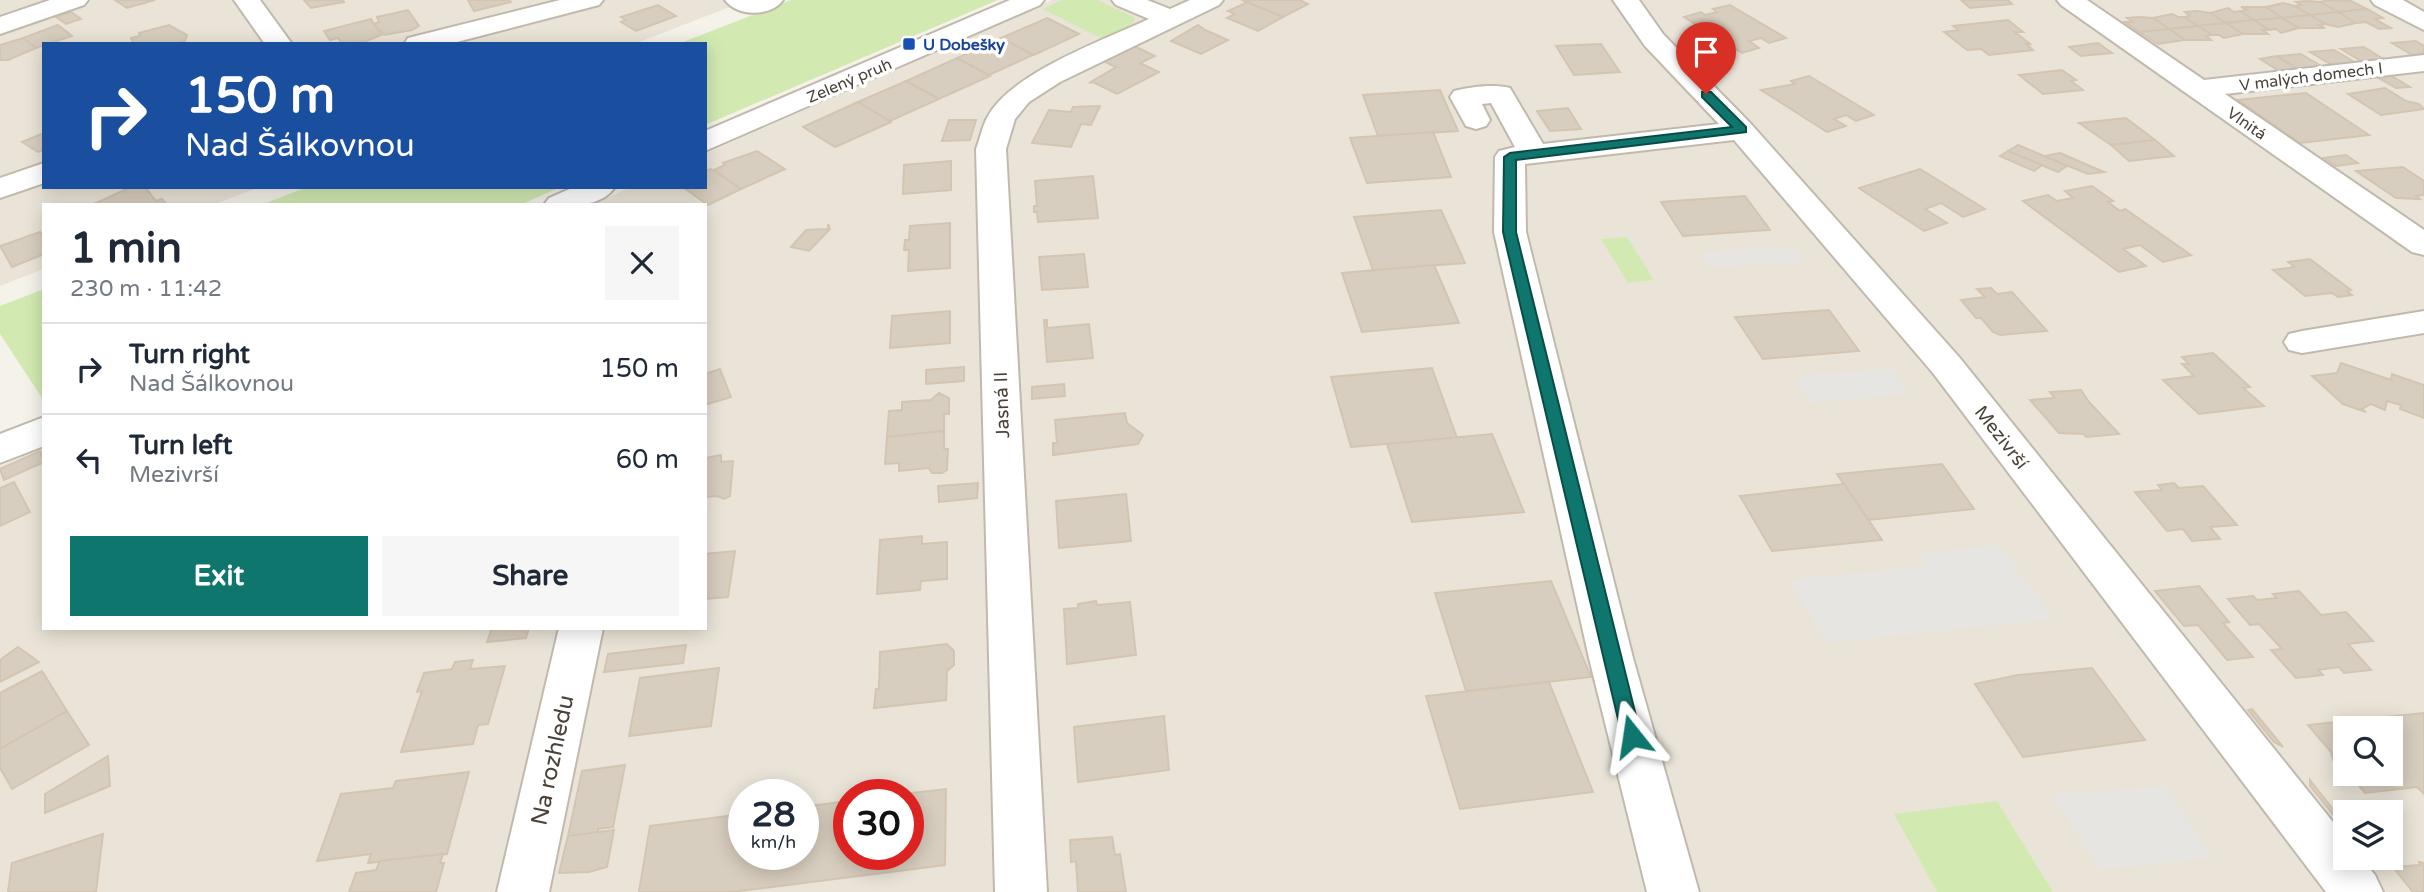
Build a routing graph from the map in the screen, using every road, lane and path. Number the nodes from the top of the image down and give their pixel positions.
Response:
1 (75, 0) edge
2 (247, 0) edge
3 (590, 0) edge
4 (1031, 0) edge
5 (1125, 0) edge
6 (1210, 0) edge
7 (1626, 0) edge
8 (2070, 0) edge
9 (2384, 0) edge
10 (1171, 19) junction
11 (2424, 22) edge
12 (0, 26) edge
13 (278, 42) edge
14 (425, 42) edge
15 (2424, 63) edge
16 (2199, 89) junction
17 (1476, 120) dead end
18 (1741, 130) junction
19 (707, 141) edge
20 (1534, 154) junction
21 (42, 173) edge
22 (0, 189) edge
23 (596, 189) edge
24 (564, 203) edge
25 (2424, 246) edge
26 (2424, 322) edge
27 (2302, 342) dead end
28 (42, 431) edge
29 (0, 450) edge
30 (581, 630) edge
31 (523, 892) edge
32 (1021, 892) edge
33 (1673, 892) edge
34 (2357, 892) edge

1 - 12 street
2 - 13 street
3 - 14 street
4 - 19 street, Zelený pruh
5 - 10 street
6 - 10 street, Jasná II
7 - 18 street, Mezivrší
8 - 16 street, Vlnitá
9 - 11 street
10 - 32 street, Jasná II
15 - 16 street, V malých domech I
16 - 25 street, Vlnitá
17 - 20 street
18 - 20 street
18 - 34 street, Mezivrší
20 - 33 street
21 - 22 street
23 - 24 street
26 - 27 street
28 - 29 street
30 - 31 street, Na rozhledu

